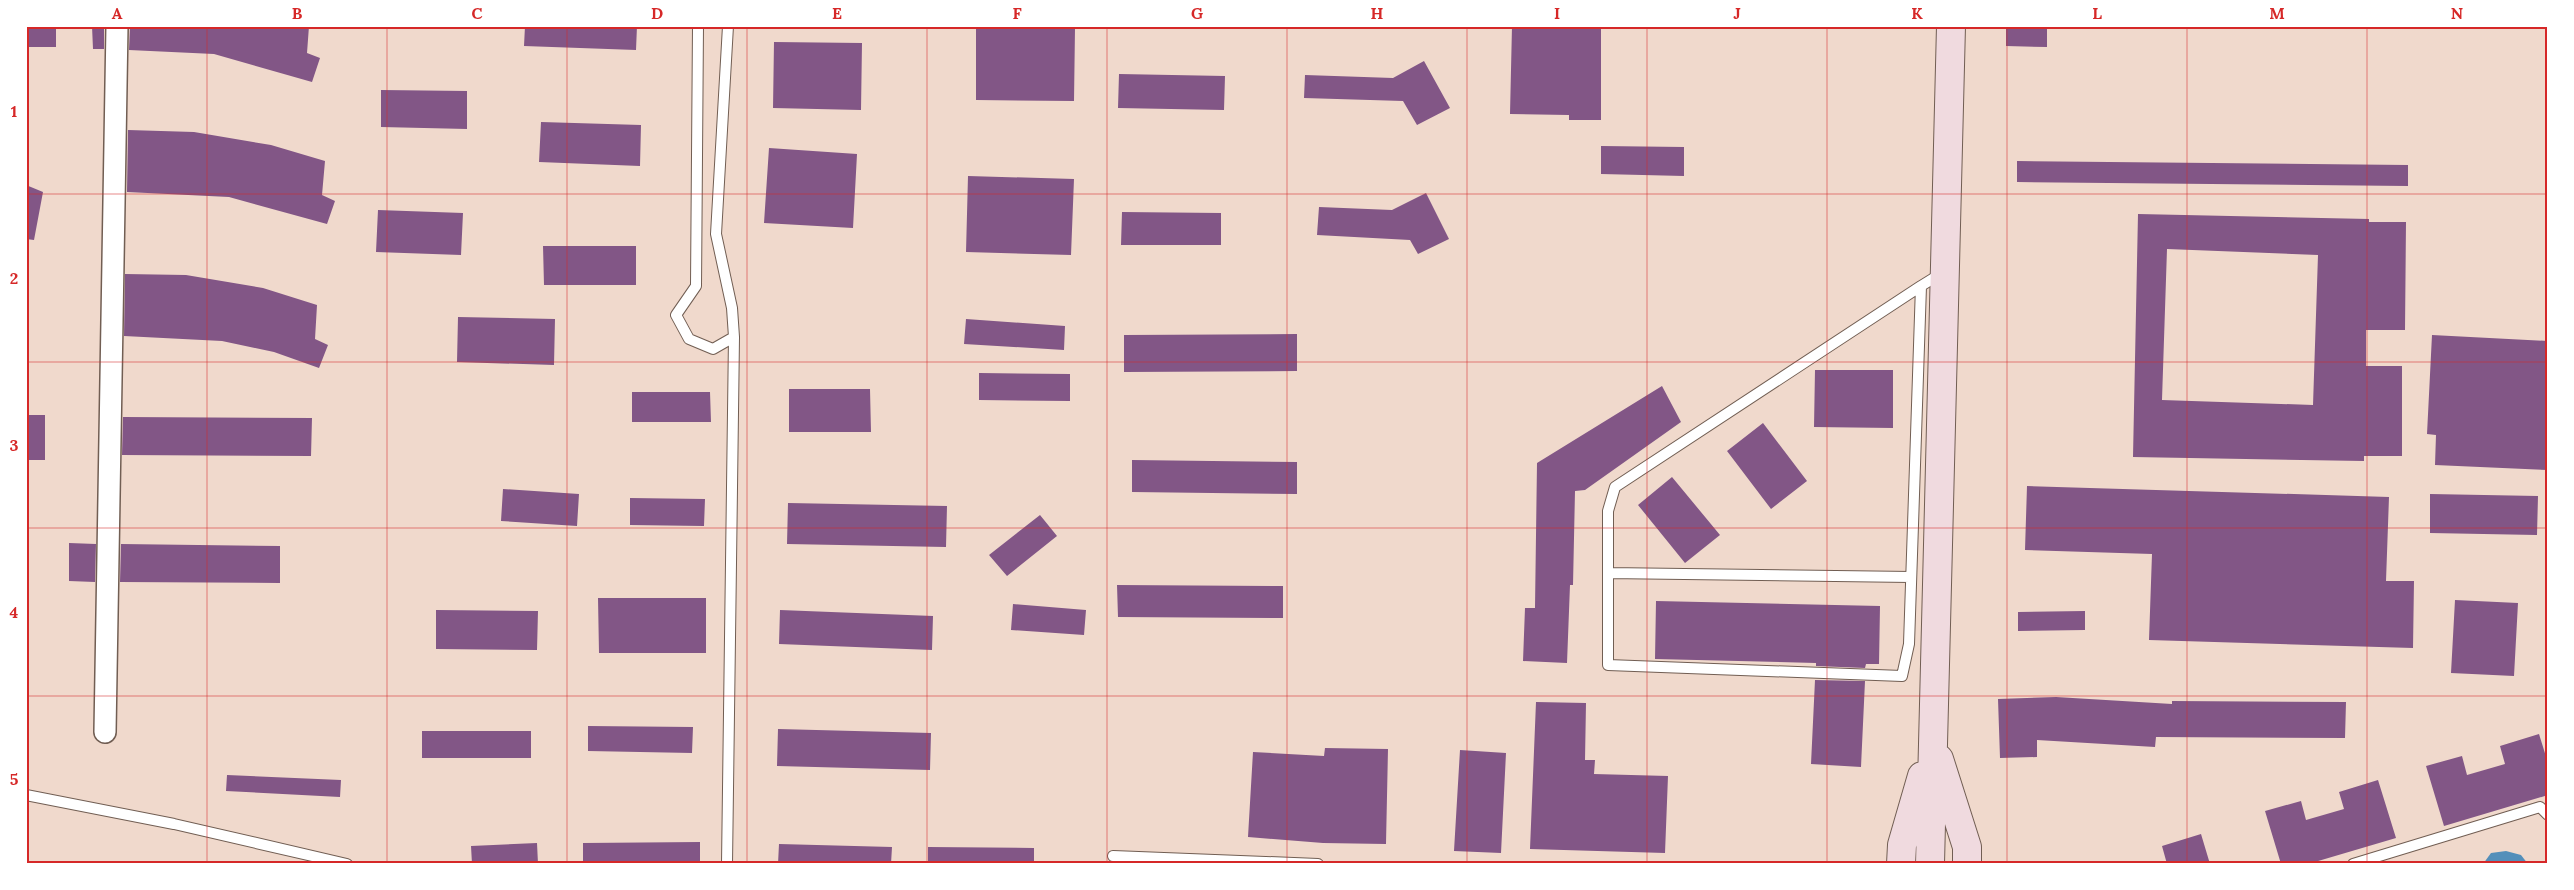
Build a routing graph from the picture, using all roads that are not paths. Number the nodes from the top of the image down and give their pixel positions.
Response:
1 (117, 26) edge
2 (698, 26) edge
3 (728, 26) edge
4 (1951, 26) edge
5 (1945, 271) junction
6 (1921, 286) junction
7 (734, 337) junction
8 (1608, 573) junction
9 (1911, 577) junction
10 (105, 732) dead end
11 (1933, 738) junction
12 (26, 794) edge
13 (2548, 815) edge
14 (1113, 856) dead end
15 (1930, 857) edge
16 (347, 864) edge
17 (727, 864) edge
18 (1318, 864) edge
19 (1901, 864) edge
20 (1967, 864) edge
21 (2353, 864) edge

1 - 10 street
2 - 7 lane
3 - 7 lane
4 - 5 street
5 - 6 lane
5 - 11 street
6 - 8 lane
6 - 9 lane
7 - 17 lane
8 - 9 lane
8 - 9 lane
11 - 15 street
11 - 19 street
11 - 20 street
12 - 16 lane
13 - 21 lane
14 - 18 lane

